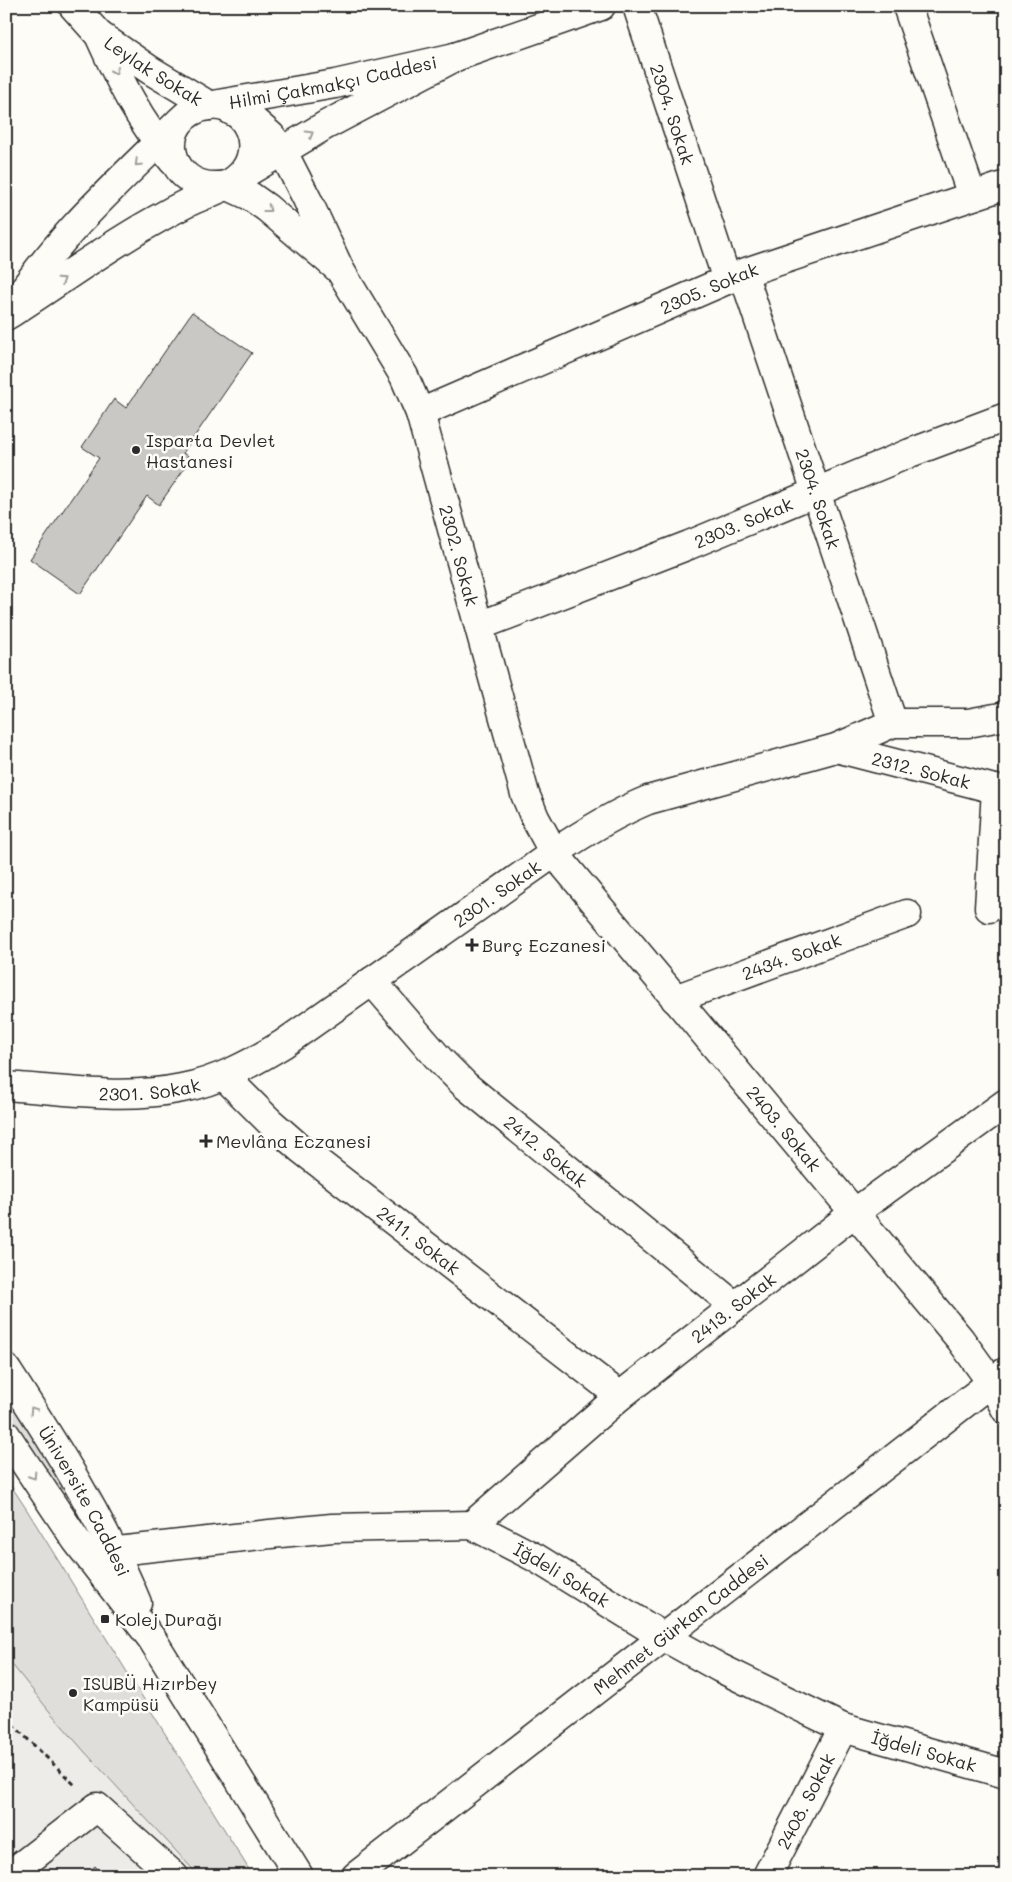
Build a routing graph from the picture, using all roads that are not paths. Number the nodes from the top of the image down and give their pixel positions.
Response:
1 (73, 6) edge
2 (601, 6) edge
3 (637, 6) edge
4 (907, 6) edge
5 (99, 35) junction
6 (456, 57) junction
7 (221, 108) junction
8 (185, 116) junction
9 (158, 143) junction
10 (282, 150) junction
11 (178, 167) junction
12 (232, 181) junction
13 (1006, 185) edge
14 (972, 196) junction
15 (340, 270) junction
16 (735, 277) junction
17 (6, 316) edge
18 (420, 413) junction
19 (1006, 417) edge
20 (816, 493) junction
21 (479, 626) junction
22 (1006, 716) edge
23 (893, 723) junction
24 (836, 748) junction
25 (1001, 790) edge
26 (554, 853) junction
27 (989, 908) dead end
28 (907, 914) dead end
29 (372, 980) junction
30 (675, 999) junction
31 (224, 1076) junction
32 (6, 1086) edge
33 (1006, 1102) edge
34 (854, 1213) junction
35 (735, 1306) junction
36 (6, 1369) edge
37 (998, 1377) edge
38 (620, 1396) junction
39 (1006, 1410) edge
40 (6, 1435) edge
41 (472, 1525) junction
42 (115, 1551) junction
43 (87, 1555) junction
44 (664, 1637) junction
45 (152, 1639) junction
46 (843, 1728) junction
47 (1006, 1774) edge
48 (8, 1876) edge
49 (174, 1876) edge
50 (298, 1876) edge
51 (356, 1876) edge
52 (767, 1876) edge

1 - 5 street, Leylak Sokak
2 - 6 street, Hilmi Çakmakçı Caddesi
3 - 16 street, 2304. Sokak
4 - 14 street
5 - 7 street, Leylak Sokak
5 -> 9 street, Leylak Sokak
6 - 7 street, Hilmi Çakmakçı Caddesi
10 -> 6 street, Hilmi Çakmakçı Caddesi
7 - 8 street
7 - 10 street, 2302. Sokak
7 - 12 street
8 - 9 street, Hilmi Çakmakçı Caddesi
8 - 11 street
9 - 11 street, Leylak Sokak
9 -> 17 street, Hilmi Çakmakçı Caddesi
10 - 12 street, Hilmi Çakmakçı Caddesi
10 - 15 street, 2302. Sokak
11 - 12 street
12 -> 15 street, 2302. Sokak
17 -> 12 street, Hilmi Çakmakçı Caddesi
13 - 14 street, 2305. Sokak
14 - 16 street, 2305. Sokak
15 - 18 street, 2302. Sokak
16 - 18 street, 2305. Sokak
16 - 20 street, 2304. Sokak
18 - 21 street, 2302. Sokak
19 - 20 street, 2303. Sokak
20 - 21 street, 2303. Sokak
20 - 23 street, 2304. Sokak
21 - 26 street, 2302. Sokak
22 - 23 street, 2301. Sokak
23 - 24 street, 2301. Sokak
24 - 25 street, 2312. Sokak
24 - 26 street, 2301. Sokak
25 - 27 street
26 - 29 street, 2301. Sokak
26 - 30 street, 2403. Sokak
28 - 30 street, 2434. Sokak
29 - 31 street, 2301. Sokak
29 - 35 street, 2412. Sokak
30 - 34 street, 2403. Sokak
31 - 32 street, 2301. Sokak
31 - 38 street, 2411. Sokak
33 - 34 street, 2413. Sokak
34 - 35 street, 2413. Sokak
34 - 37 street, 2403. Sokak
35 - 38 street, 2413. Sokak
42 -> 36 street, Üniversite Caddesi
37 - 39 street, 2403. Sokak
37 - 44 street, Mehmet Gürkan Caddesi
38 - 41 street, 2413. Sokak
40 -> 43 street, Üniversite Caddesi
41 - 42 street, İğdeli Sokak
41 - 44 street, İğdeli Sokak
42 - 43 street, İğdeli Sokak
42 - 45 street, Üniversite Caddesi
43 - 45 street, Üniversite Caddesi
44 - 46 street, İğdeli Sokak
44 - 51 street, Mehmet Gürkan Caddesi
45 - 50 street, Üniversite Caddesi
46 - 47 street, İğdeli Sokak
46 - 52 street, 2408. Sokak
48 - 49 street

